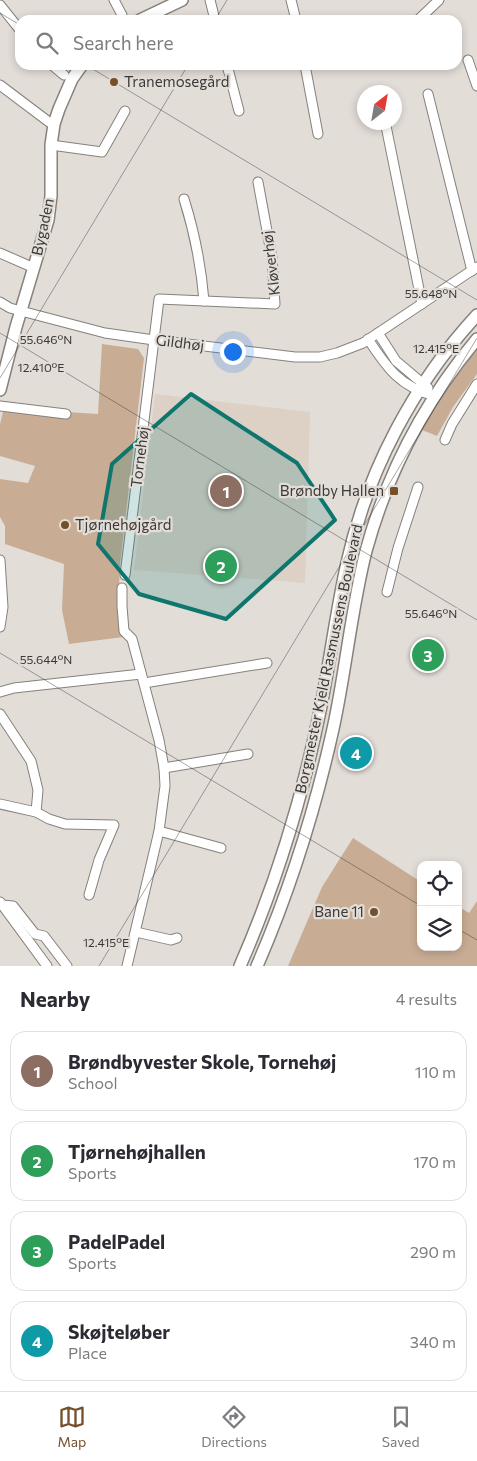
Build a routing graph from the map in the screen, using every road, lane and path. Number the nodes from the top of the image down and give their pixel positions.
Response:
1 (114, 0) edge
2 (182, 0) edge
3 (210, 0) edge
4 (291, 0) edge
5 (439, 0) edge
6 (0, 4) edge
7 (122, 15) dead end
8 (150, 15) edge
9 (214, 15) edge
10 (295, 15) edge
11 (423, 15) edge
12 (15, 24) edge
13 (468, 60) dead end
14 (58, 70) edge
15 (78, 70) edge
16 (228, 70) edge
17 (306, 70) edge
18 (64, 75) dead end
19 (0, 85) edge
20 (477, 86) edge
21 (428, 94) dead end
22 (124, 111) dead end
23 (240, 111) dead end
24 (54, 124) junction
25 (387, 130) edge
26 (318, 134) dead end
27 (51, 145) junction
28 (258, 182) dead end
29 (184, 199) dead end
30 (0, 253) edge
31 (34, 268) junction
32 (474, 269) edge
33 (204, 301) junction
34 (0, 302) edge
35 (422, 304) junction
36 (21, 311) junction
37 (477, 315) edge
38 (378, 333) junction
39 (477, 339) edge
40 (154, 340) junction
41 (368, 340) junction
42 (477, 384) edge
43 (422, 387) junction
44 (0, 390) edge
45 (435, 396) junction
46 (0, 406) edge
47 (66, 414) dead end
48 (445, 440) dead end
49 (418, 487) dead end
50 (0, 560) edge
51 (125, 574) dead end
52 (122, 588) dead end
53 (387, 592) dead end
54 (0, 628) edge
55 (267, 663) dead end
56 (141, 674) junction
57 (144, 683) junction
58 (0, 692) edge
59 (0, 714) edge
60 (248, 754) dead end
61 (164, 768) junction
62 (0, 804) edge
63 (36, 812) junction
64 (159, 831) junction
65 (221, 848) dead end
66 (89, 896) dead end
67 (1, 904) edge
68 (136, 932) junction
69 (177, 938) dead end
70 (48, 966) edge
71 (67, 966) edge
72 (127, 966) edge
73 (240, 966) edge
74 (257, 966) edge

1 - 7 street
2 - 8 street
3 - 9 street
4 - 10 street
5 - 11 street
6 - 12 street
13 - 20 street
14 - 18 street
15 - 24 street, Bygaden
16 - 23 street
17 - 26 street
19 - 24 street
21 - 32 street, Gildhøj
22 - 27 street
24 - 27 street, Bygaden
25 - 35 street
27 - 31 street, Bygaden
28 - 33 street, Kløverhøj
29 - 33 street
30 - 31 street
31 - 36 street, Bygaden
32 - 35 street, Gildhøj
33 - 40 street, Kløverhøj
34 - 36 street, Gildhøj
35 - 38 street, Gildhøj
36 - 40 street, Gildhøj
36 - 44 street, Bygaden
37 - 43 street, Borgmester Kjeld Rasmussens Boulevard
38 - 41 street, Gildhøj
38 - 43 street
39 - 45 street, Borgmester Kjeld Rasmussens Boulevard
40 - 41 street, Gildhøj
40 - 51 street, Tornehøj
41 - 43 street
42 - 48 street
43 - 45 street
43 - 73 street, Borgmester Kjeld Rasmussens Boulevard
45 - 74 street, Borgmester Kjeld Rasmussens Boulevard
46 - 47 street
49 - 53 street
50 - 54 street
52 - 56 street
55 - 57 street
56 - 57 street
56 - 58 street
57 - 61 street
59 - 63 street
60 - 61 street
61 - 64 street
62 - 63 street
63 - 66 street
64 - 65 street
64 - 68 street
67 - 70 street
67 - 71 street
68 - 69 street
68 - 72 street

